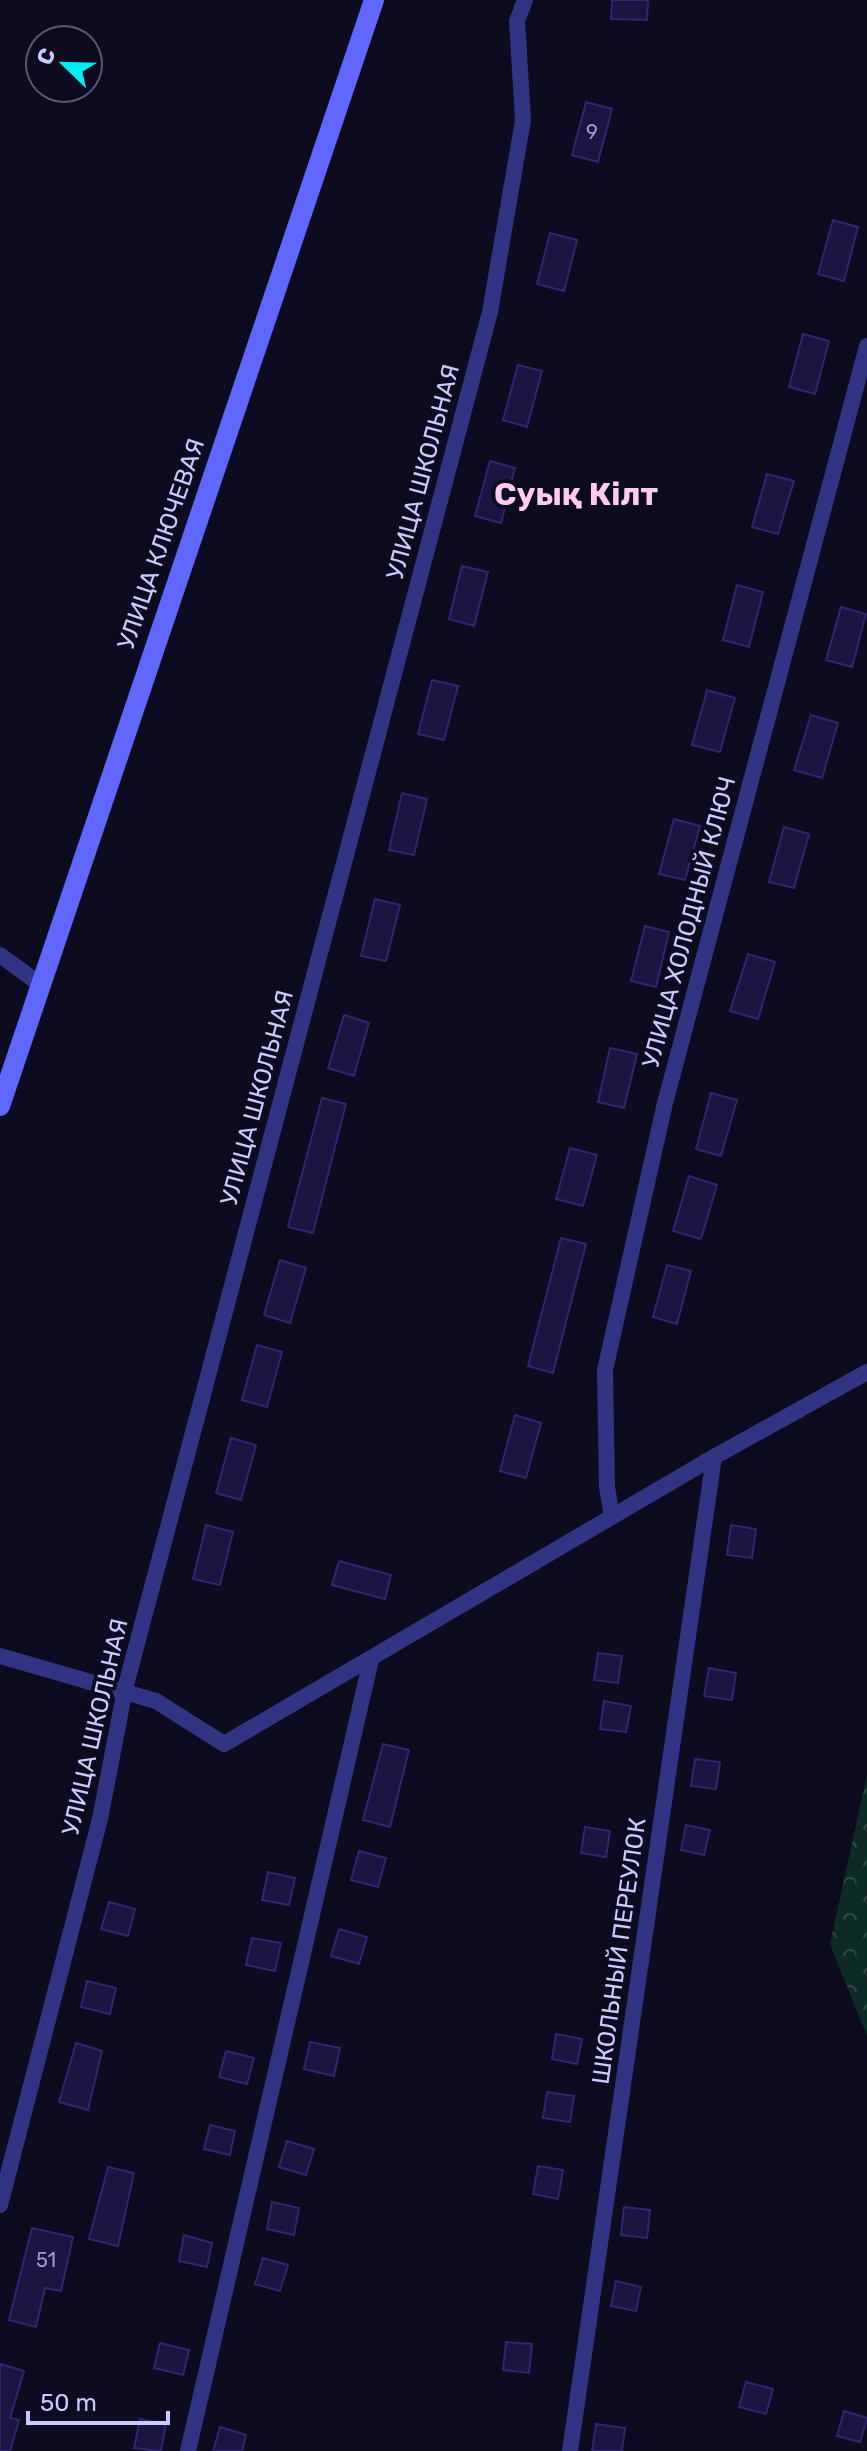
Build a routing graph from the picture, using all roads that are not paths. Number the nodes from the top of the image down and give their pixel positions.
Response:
1 (374, 0) edge
2 (525, 0) edge
3 (867, 346) edge
4 (0, 955) edge
5 (41, 985) junction
6 (1, 1102) edge
7 (867, 1372) edge
8 (714, 1457) junction
9 (612, 1517) junction
10 (0, 1656) edge
11 (371, 1660) junction
12 (125, 1689) junction
13 (0, 2205) edge
14 (188, 2451) edge
15 (570, 2451) edge

1 - 5 street, УЛИЦА КЛЮЧЕВАЯ
2 - 12 street, УЛИЦА ШКОЛЬНАЯ
3 - 9 street, УЛИЦА ХОЛОДНЫЙ КЛЮЧ
4 - 5 street
5 - 6 street, УЛИЦА КЛЮЧЕВАЯ
7 - 8 street
8 - 9 street
8 - 15 street, ШКОЛЬНЫЙ ПЕРЕУЛОК
9 - 11 street
10 - 12 street
11 - 12 street
11 - 14 street
12 - 13 street, УЛИЦА ШКОЛЬНАЯ

